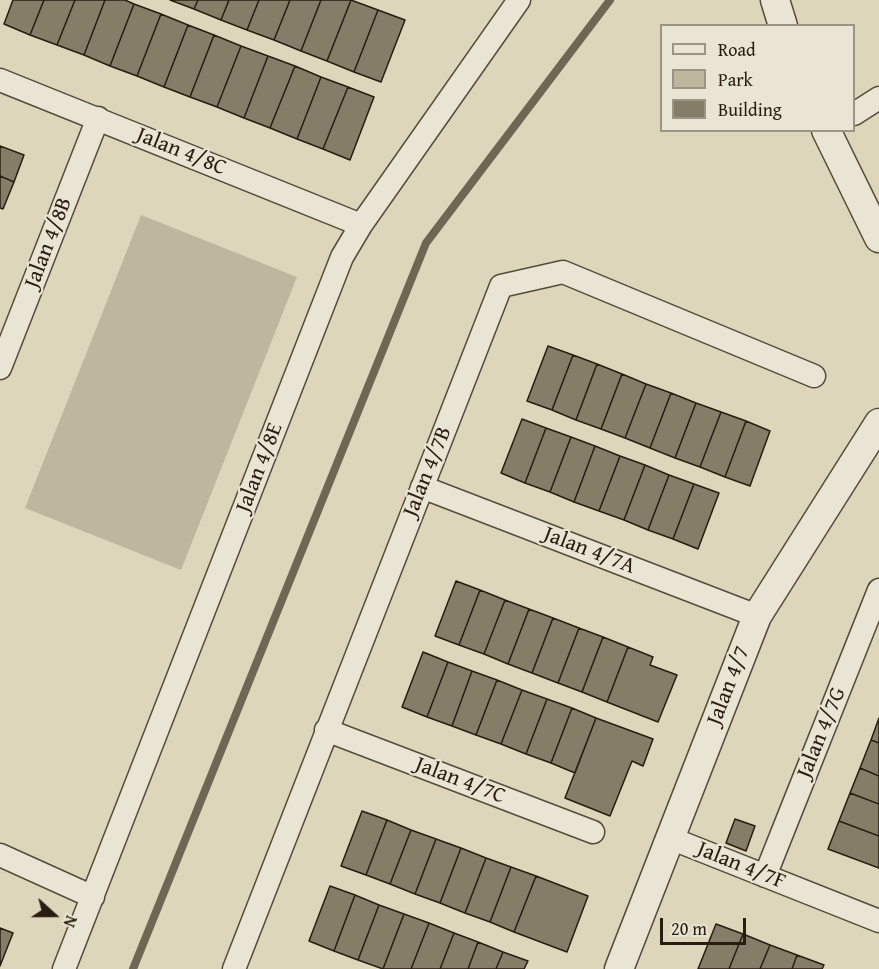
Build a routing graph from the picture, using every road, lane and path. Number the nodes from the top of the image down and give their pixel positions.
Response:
1 (519, 0) edge
2 (775, 0) edge
3 (782, 24) edge
4 (0, 80) edge
5 (879, 98) edge
6 (855, 113) edge
7 (98, 118) junction
8 (827, 132) edge
9 (361, 225) junction
10 (879, 238) edge
11 (0, 368) edge
12 (814, 376) dead end
13 (879, 423) edge
14 (422, 487) junction
15 (879, 590) edge
16 (757, 616) junction
17 (326, 730) junction
18 (593, 832) dead end
19 (670, 838) junction
20 (0, 855) edge
21 (765, 876) junction
22 (93, 897) junction
23 (879, 921) edge
24 (237, 968) edge
25 (64, 969) edge
26 (619, 969) edge

1 - 9 street, Jalan 4/8E
2 - 3 street
4 - 7 street, Jalan 4/8C
5 - 6 street
7 - 9 street, Jalan 4/8C
7 - 11 street, Jalan 4/8B
8 - 10 street
9 - 22 street, Jalan 4/8E
12 - 14 street, Jalan 4/7B
13 - 16 street, Jalan 4/7
14 - 16 street, Jalan 4/7A
14 - 17 street, Jalan 4/7B
15 - 21 street, Jalan 4/7G
16 - 19 street, Jalan 4/7
17 - 18 street, Jalan 4/7C
17 - 24 street, Jalan 4/7B
19 - 21 street, Jalan 4/7F
19 - 26 street, Jalan 4/7
20 - 22 street
21 - 23 street, Jalan 4/7F
22 - 25 street, Jalan 4/8E

